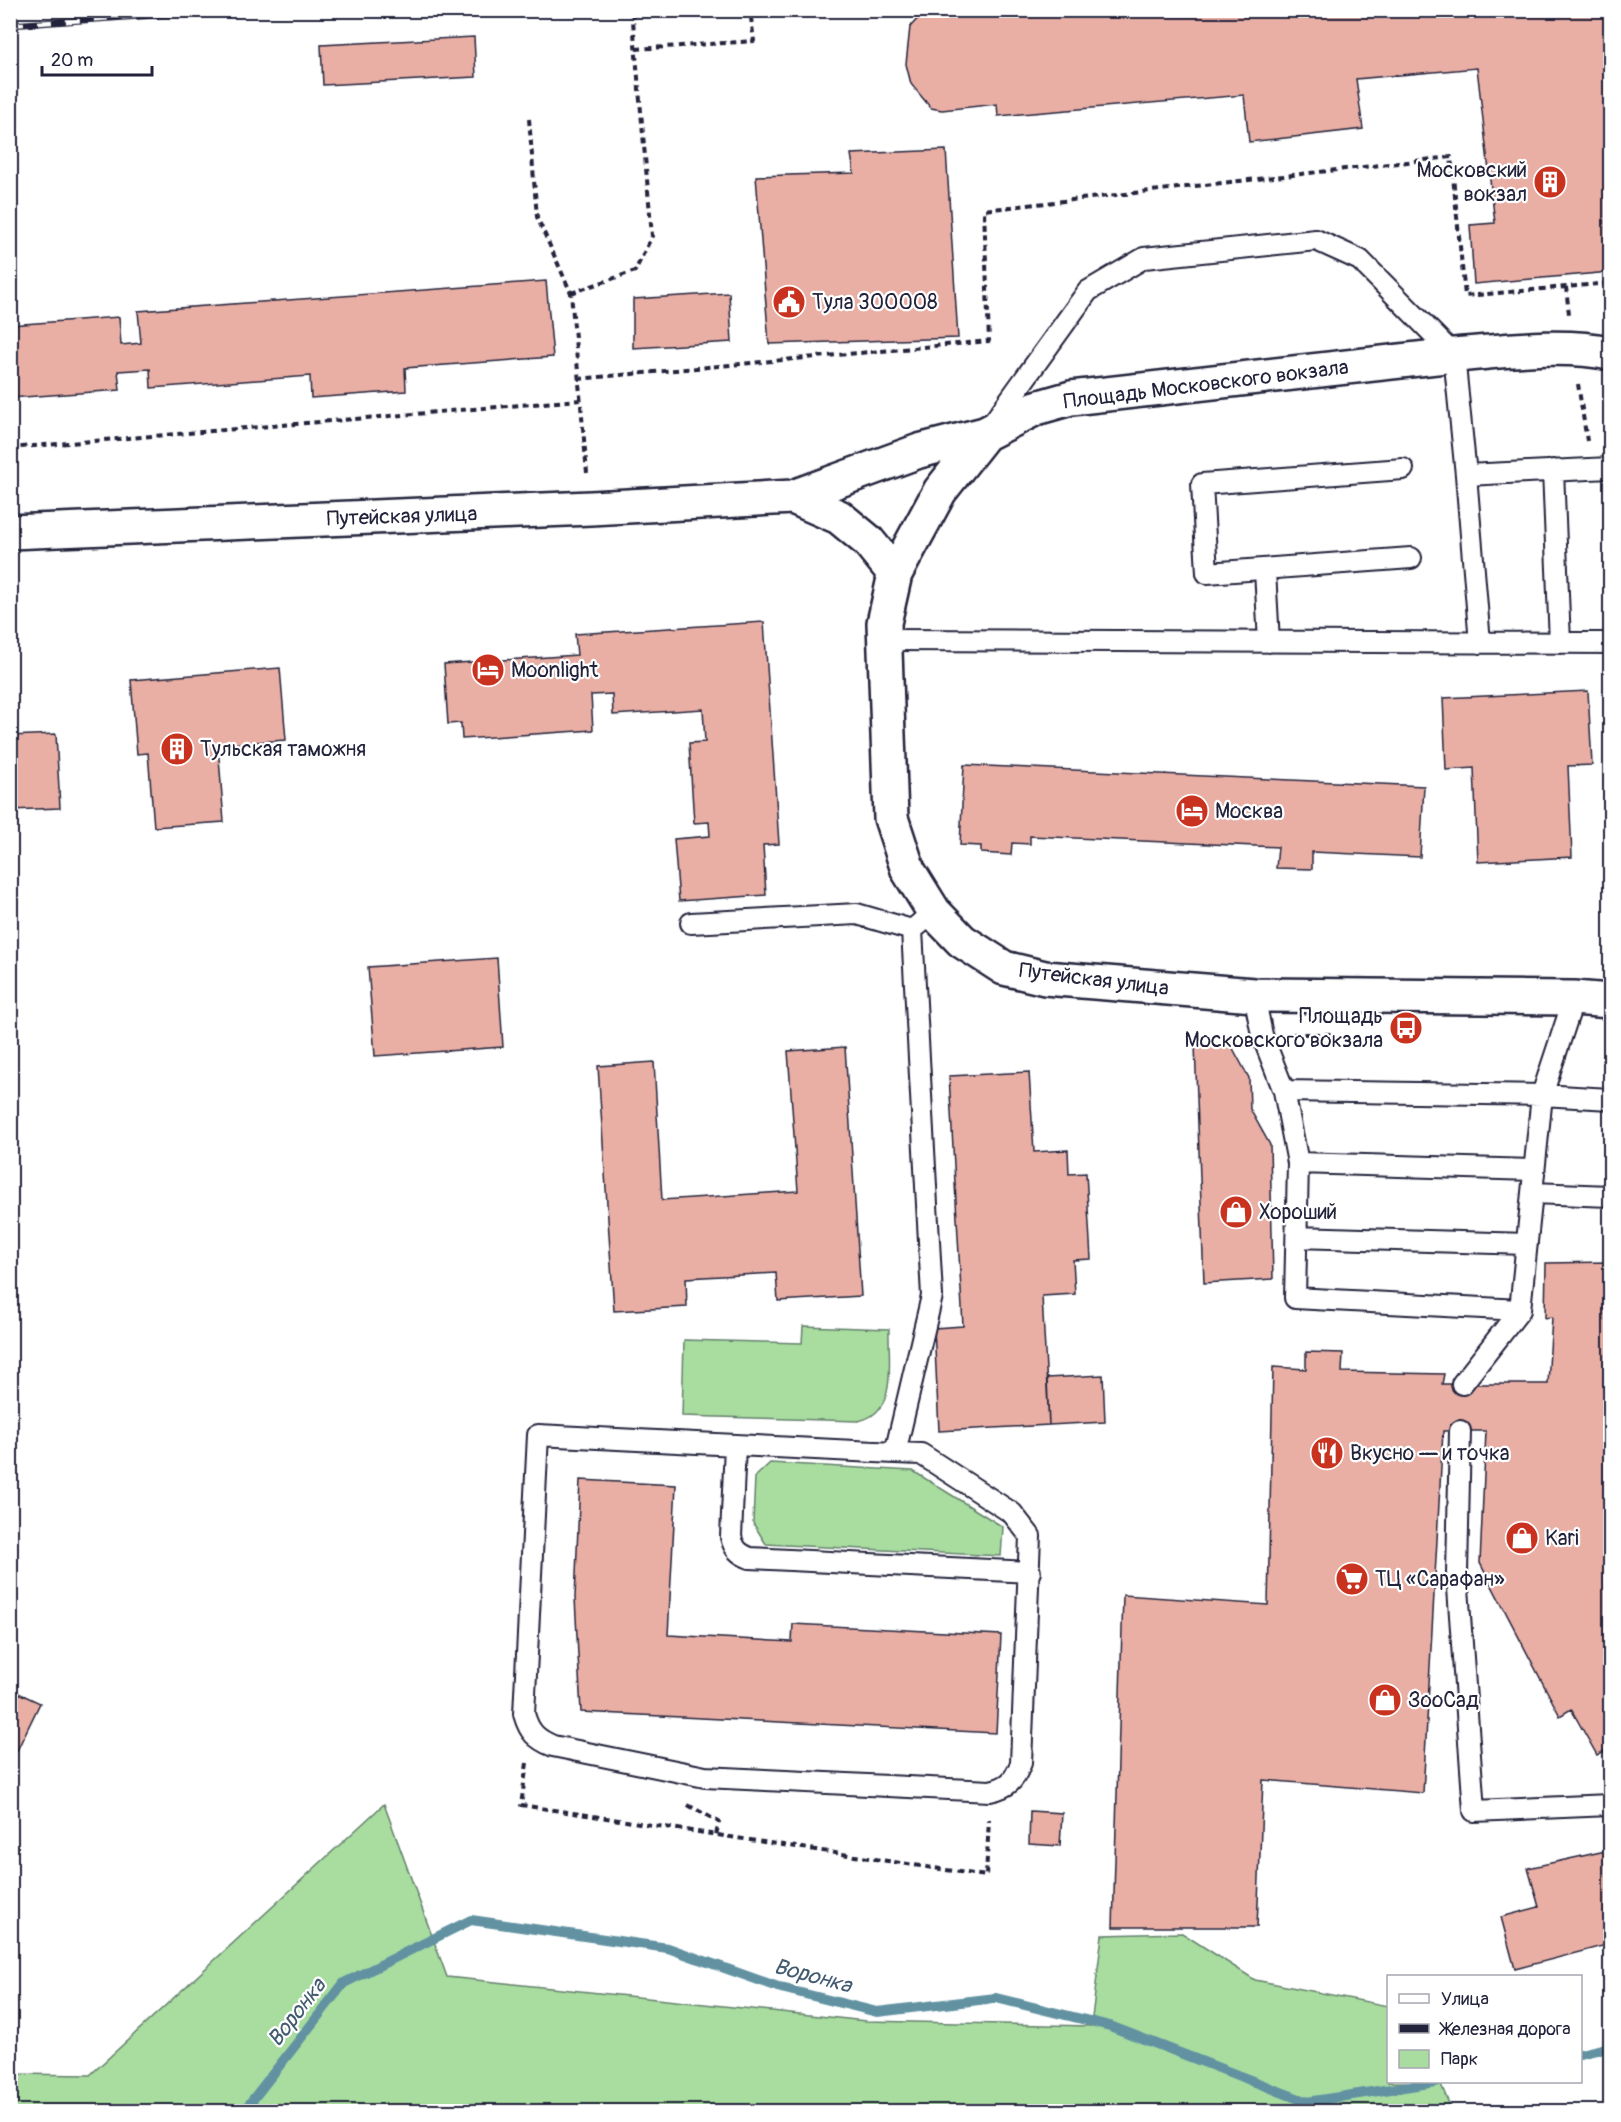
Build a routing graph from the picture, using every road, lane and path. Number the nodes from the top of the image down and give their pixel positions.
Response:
1 (632, 10) edge
2 (750, 10) edge
3 (636, 49) junction
4 (529, 119) dead end
5 (571, 293) junction
6 (1611, 353) edge
7 (1454, 355) junction
8 (580, 399) junction
9 (985, 434) junction
10 (10, 448) edge
11 (1611, 468) edge
12 (1403, 469) dead end
13 (1553, 470) junction
14 (1466, 475) junction
15 (793, 497) junction
16 (591, 508) junction
17 (10, 532) edge
18 (1411, 558) dead end
19 (1265, 571) junction
20 (895, 574) junction
21 (885, 640) junction
22 (1269, 642) junction
23 (1480, 643) junction
24 (1560, 643) junction
25 (1611, 643) edge
26 (923, 921) junction
27 (691, 923) dead end
28 (1254, 995) junction
29 (1575, 998) junction
30 (1611, 1001) edge
31 (1284, 1091) junction
32 (1542, 1095) junction
33 (1611, 1100) edge
34 (1298, 1163) junction
35 (1534, 1170) junction
36 (1532, 1192) junction
37 (1611, 1196) edge
38 (1297, 1238) junction
39 (1527, 1244) junction
40 (1520, 1310) junction
41 (1461, 1384) dead end
42 (1460, 1431) dead end
43 (735, 1445) junction
44 (895, 1453) junction
45 (1030, 1572) junction
46 (538, 1740) junction
47 (990, 1791) junction
48 (1611, 1805) edge

1 - 3 path
2 - 3 path
3 - 5 path
4 - 5 path
5 - 8 path
6 - 7 street, Площадь Московского вокзала
7 - 9 street, Площадь Московского вокзала
7 - 9 lane
7 - 14 lane
8 - 10 path
8 - 16 path
9 - 15 street
9 - 20 street, Путейская улица
11 - 13 lane
12 - 19 lane
13 - 14 lane
13 - 24 lane
14 - 23 lane
15 - 16 street, Путейская улица
15 - 20 street
16 - 17 street, Путейская улица
18 - 19 lane
19 - 22 lane
20 - 21 street, Путейская улица
21 - 22 lane
21 - 26 street, Путейская улица
22 - 23 lane
23 - 24 lane
24 - 25 lane
26 - 27 lane
26 - 28 street, Путейская улица
26 - 44 lane
28 - 29 street, Путейская улица
28 - 31 lane
29 - 30 street, Путейская улица
29 - 32 lane
31 - 32 lane
31 - 34 lane
32 - 33 lane
32 - 35 lane
34 - 35 lane
34 - 38 lane
35 - 36 lane
36 - 37 lane
36 - 39 lane
38 - 39 lane
38 - 40 lane
39 - 40 lane
40 - 41 lane
42 - 48 lane
43 - 44 lane
43 - 45 lane
43 - 46 lane
44 - 45 lane
45 - 47 lane
46 - 47 lane
46 - 47 path

